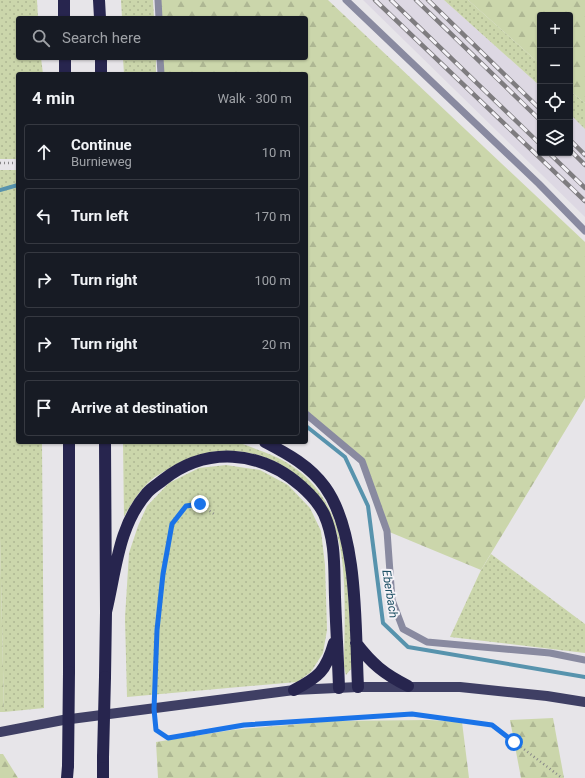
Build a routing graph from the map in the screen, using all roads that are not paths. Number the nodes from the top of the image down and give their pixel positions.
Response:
1 (64, 0) edge
2 (99, 0) edge
3 (158, 0) edge
4 (346, 0) edge
5 (64, 16) edge
6 (100, 16) edge
7 (159, 16) edge
8 (65, 60) edge
9 (101, 60) edge
10 (160, 60) edge
11 (65, 72) edge
12 (101, 72) edge
13 (161, 72) edge
14 (585, 231) edge
15 (308, 416) edge
16 (69, 444) edge
17 (105, 444) edge
18 (269, 444) edge
19 (106, 612) junction
20 (337, 634) junction
21 (356, 643) junction
22 (585, 660) edge
23 (408, 686) junction
24 (358, 687) junction
25 (339, 688) junction
26 (294, 690) junction
27 (585, 702) edge
28 (0, 732) edge
29 (68, 772) edge
30 (103, 778) edge

1 - 5 highway
2 - 6 highway
3 - 7 lane
4 - 14 lane
8 - 11 highway
9 - 12 highway
10 - 13 lane
15 - 22 lane
16 - 29 highway, bridge
17 - 19 highway
18 - 21 highway
19 - 20 highway
19 - 30 highway, bridge
20 - 25 highway
20 - 26 highway
21 - 23 highway
21 - 24 highway
23 - 24 main road
23 - 27 main road
24 - 25 main road
25 - 26 main road
26 - 28 main road

